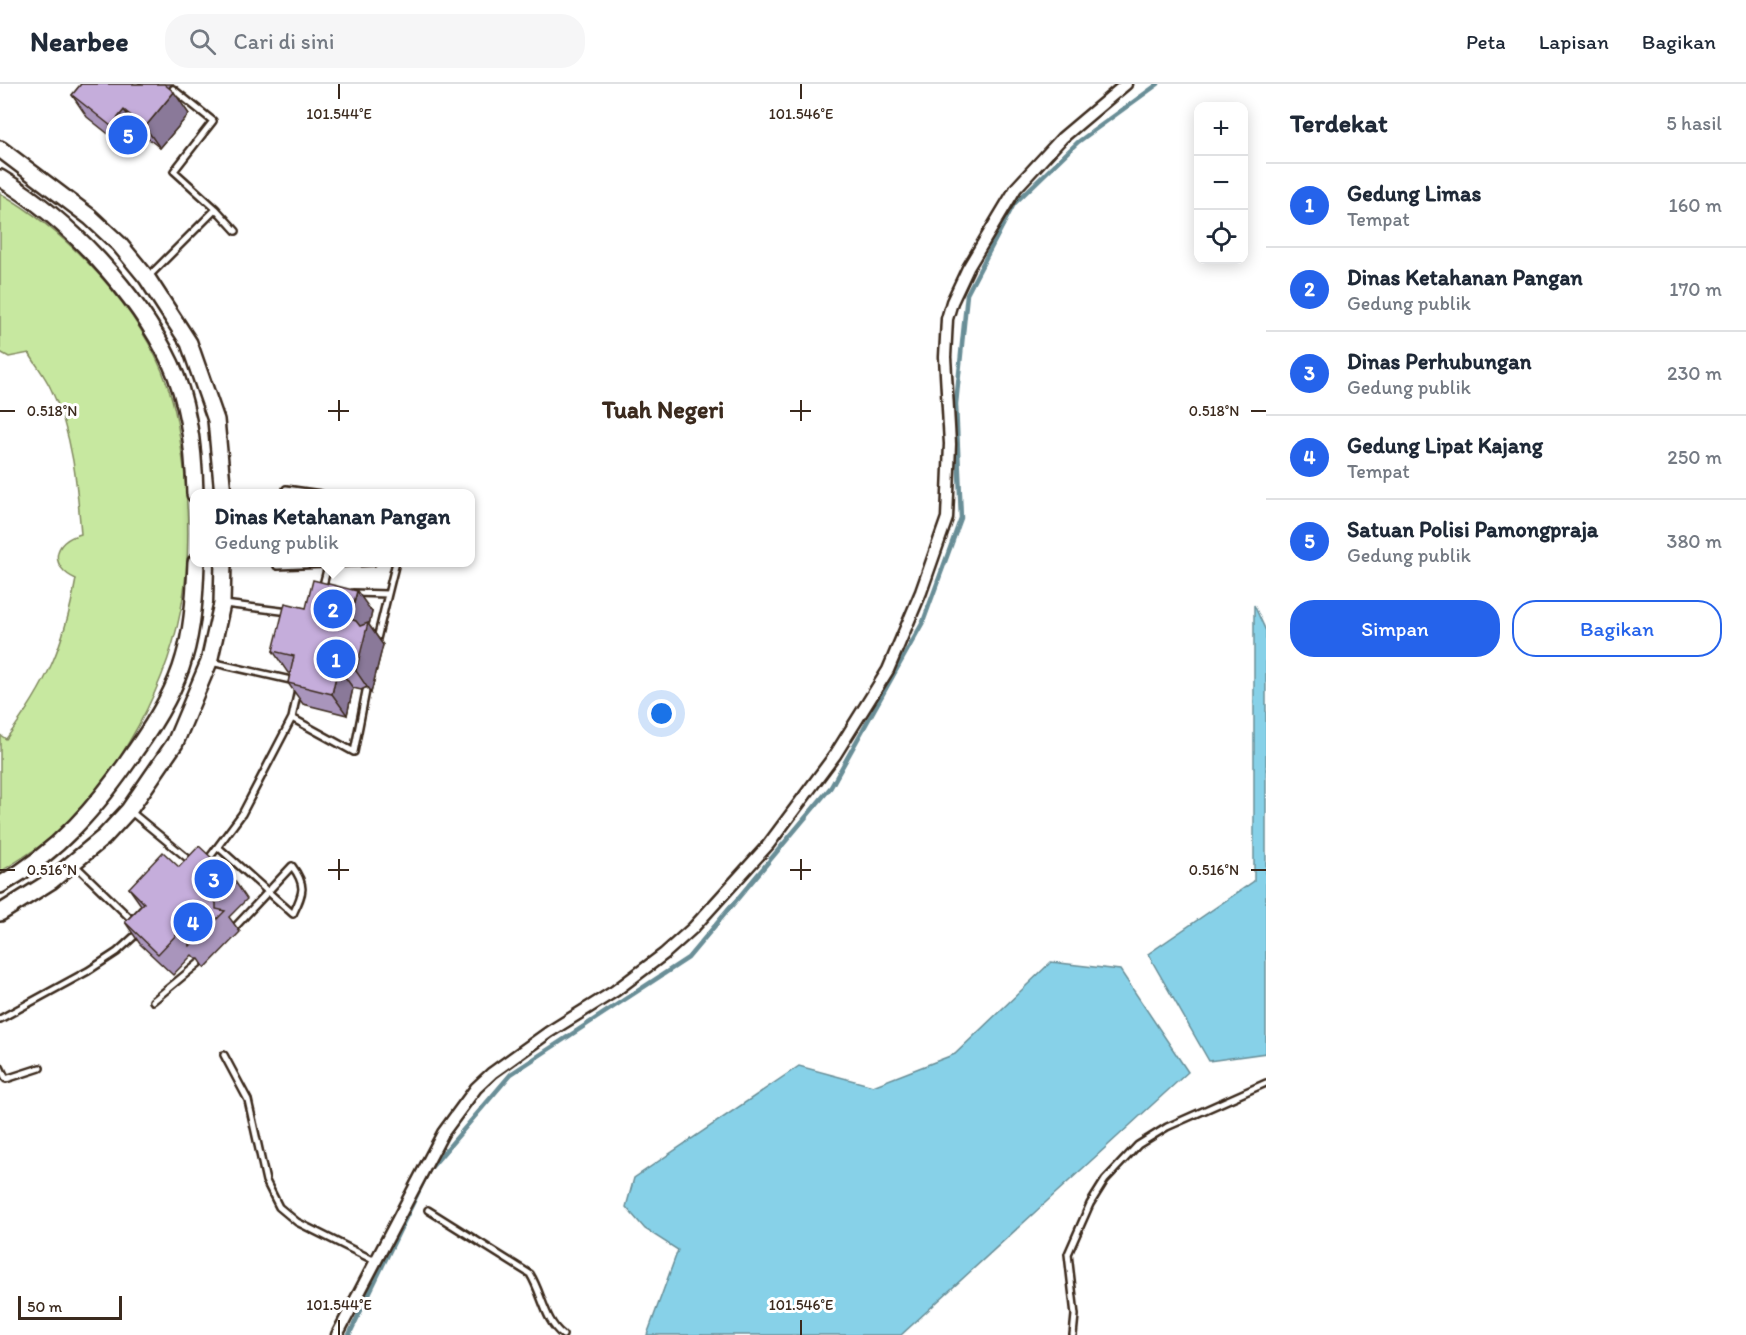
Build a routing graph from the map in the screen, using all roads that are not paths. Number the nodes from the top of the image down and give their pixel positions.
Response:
1 (1126, 84) edge
2 (173, 89) edge
3 (0, 149) edge
4 (34, 173) junction
5 (0, 178) edge
6 (21, 193) junction
7 (216, 209) junction
8 (90, 217) junction
9 (236, 231) dead end
10 (72, 234) junction
11 (147, 278) junction
12 (195, 489) edge
13 (223, 489) edge
14 (196, 567) edge
15 (223, 567) edge
16 (328, 567) edge
17 (395, 567) edge
18 (321, 592) junction
19 (332, 592) edge
20 (343, 592) edge
21 (388, 594) junction
22 (194, 599) junction
23 (320, 600) edge
24 (222, 604) junction
25 (293, 613) edge
26 (376, 643) dead end
27 (184, 658) junction
28 (209, 662) junction
29 (366, 692) dead end
30 (292, 718) junction
31 (105, 796) junction
32 (129, 810) junction
33 (56, 846) junction
34 (218, 847) junction
35 (74, 863) junction
36 (0, 885) edge
37 (270, 892) junction
38 (0, 913) edge
39 (235, 927) dead end
40 (200, 963) dead end
41 (153, 1001) dead end
42 (0, 1019) edge
43 (224, 1055) dead end
44 (0, 1067) edge
45 (40, 1068) dead end
46 (3, 1080) edge
47 (1266, 1083) edge
48 (428, 1210) dead end
49 (376, 1262) junction
50 (338, 1335) edge
51 (563, 1335) edge
52 (1073, 1335) edge

1 - 49 street
2 - 7 lane
3 - 4 street
4 - 6 street
4 - 8 street
5 - 6 street
6 - 10 street
7 - 9 lane
7 - 11 lane
8 - 10 street
8 - 11 street
10 - 12 street
11 - 13 street
14 - 22 street
15 - 24 street
16 - 18 lane
17 - 21 lane
18 - 19 lane
18 - 23 lane
20 - 21 lane
21 - 26 lane
22 - 24 street
22 - 27 street
24 - 25 lane
24 - 28 street
27 - 28 street
27 - 31 street
28 - 30 lane
28 - 32 street
29 - 30 lane
30 - 34 lane
31 - 32 street
31 - 33 street
32 - 34 lane
32 - 35 street
33 - 35 street
33 - 36 street
34 - 37 lane
35 - 38 street
35 - 42 lane
37 - 37 lane
37 - 39 lane
40 - 41 lane
43 - 49 lane
44 - 46 lane
45 - 46 lane
47 - 52 lane
48 - 51 lane
49 - 50 street

